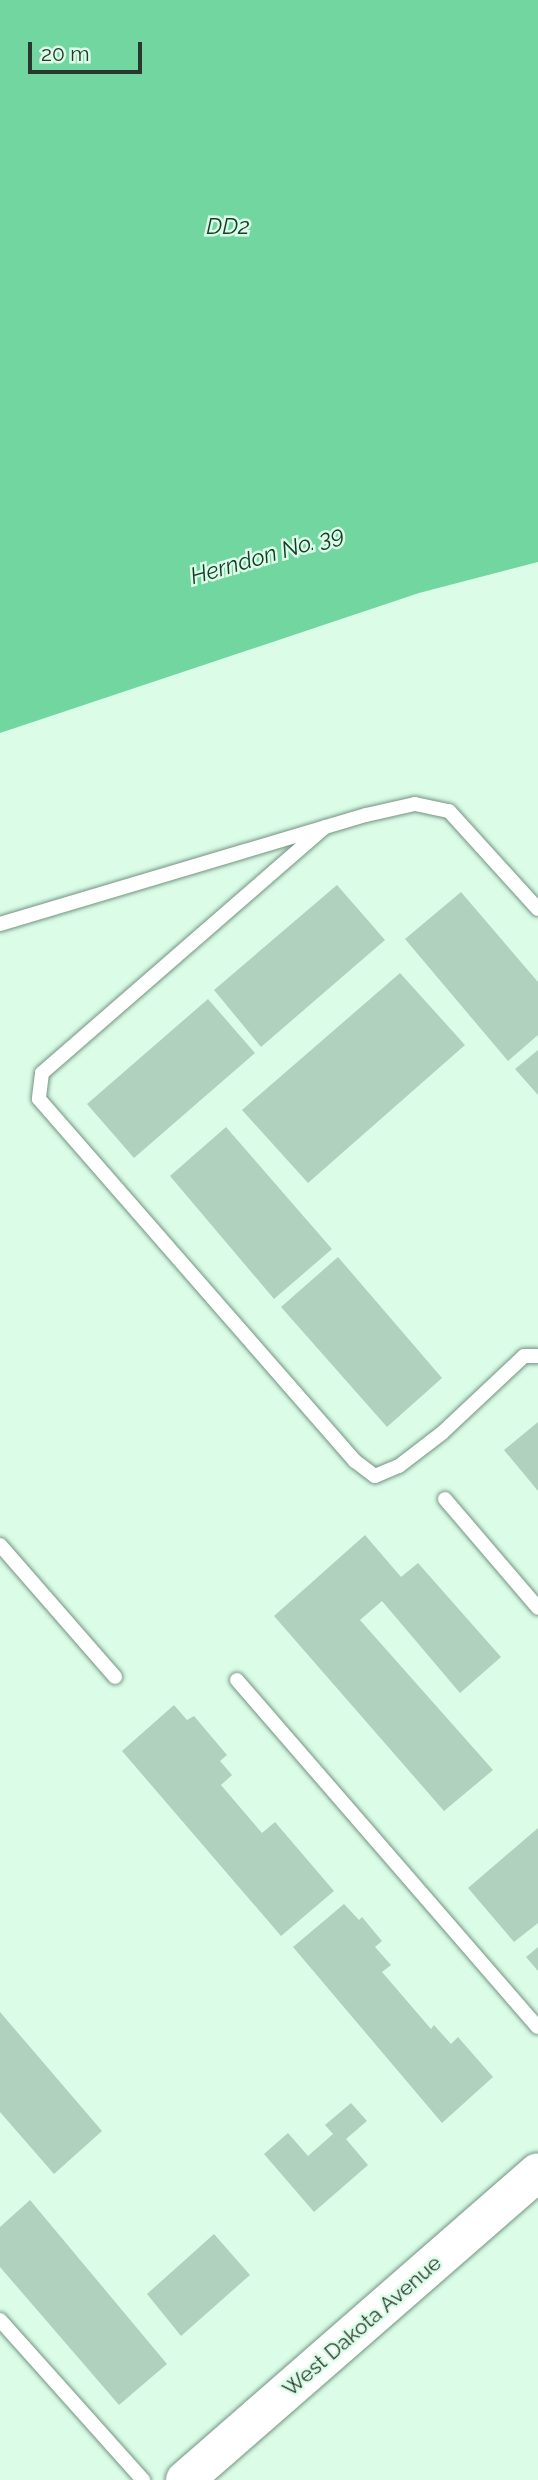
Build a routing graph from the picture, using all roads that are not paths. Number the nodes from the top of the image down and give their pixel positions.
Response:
1 (325, 827) junction
2 (538, 909) edge
3 (0, 923) edge
4 (538, 1356) edge
5 (445, 1499) dead end
6 (0, 1545) edge
7 (538, 1608) edge
8 (115, 1676) dead end
9 (237, 1680) dead end
10 (538, 2027) edge
11 (538, 2172) edge
12 (0, 2320) edge
13 (143, 2480) edge
14 (185, 2480) edge

1 - 2 lane
1 - 3 lane
1 - 4 lane
5 - 7 lane
6 - 8 lane
9 - 10 lane
11 - 14 street, West Dakota Avenue
12 - 13 lane

